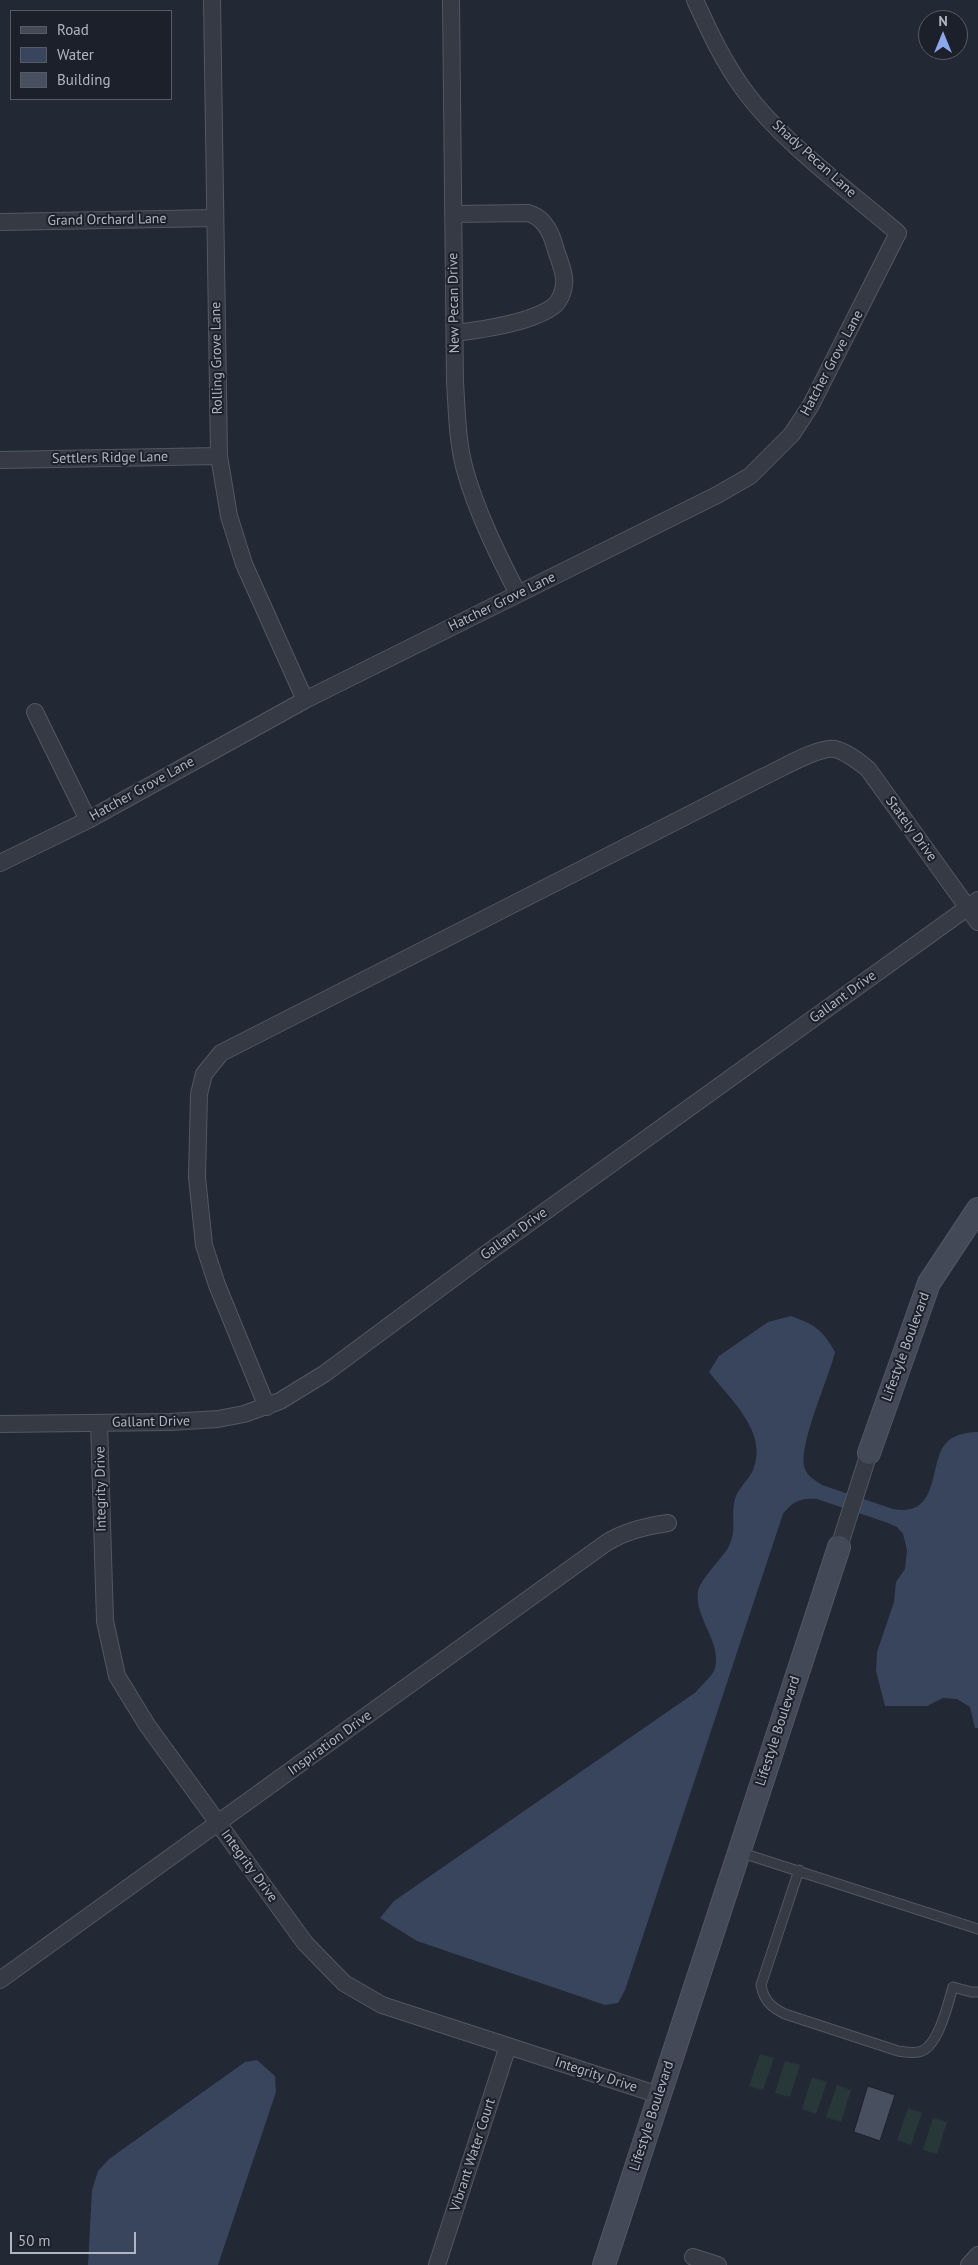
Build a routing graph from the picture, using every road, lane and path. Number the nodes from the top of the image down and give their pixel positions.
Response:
1 (212, 0) edge
2 (451, 0) edge
3 (695, 0) edge
4 (453, 214) junction
5 (215, 218) junction
6 (0, 222) edge
7 (898, 233) joint
8 (455, 333) junction
9 (219, 456) junction
10 (0, 460) edge
11 (518, 594) junction
12 (305, 700) junction
13 (35, 712) dead end
14 (88, 820) junction
15 (0, 863) edge
16 (973, 904) edge
17 (978, 922) edge
18 (978, 1209) edge
19 (266, 1407) junction
20 (99, 1423) junction
21 (0, 1424) edge
22 (869, 1453) joint
23 (668, 1523) dead end
24 (838, 1547) joint
25 (218, 1824) junction
26 (739, 1852) junction
27 (799, 1870) junction
28 (978, 1929) edge
29 (0, 1980) edge
30 (978, 1992) edge
31 (508, 2046) junction
32 (659, 2095) junction
33 (978, 2255) edge
34 (693, 2257) dead end
35 (437, 2265) edge
36 (604, 2265) edge
37 (718, 2265) edge
38 (969, 2265) edge

1 - 5 street, Rolling Grove Lane
2 - 4 street, New Pecan Drive
3 - 7 street, Shady Pecan Lane
4 - 8 street, New Pecan Drive
4 - 8 street
5 - 6 street, Grand Orchard Lane
5 - 9 street, Rolling Grove Lane
7 - 11 street, Hatcher Grove Lane
8 - 11 street, New Pecan Drive
9 - 10 street, Settlers Ridge Lane
9 - 12 street, Rolling Grove Lane
11 - 12 street, Hatcher Grove Lane
12 - 14 street, Hatcher Grove Lane
13 - 14 street
14 - 15 street, Hatcher Grove Lane
16 - 17 street, Stately Drive
16 - 19 street, Gallant Drive
16 - 19 street, Stately Drive
18 - 22 street, Lifestyle Boulevard
19 - 20 street, Gallant Drive
20 - 21 street, Gallant Drive
20 - 25 street, Integrity Drive
22 - 24 street, Lifestyle Boulevard
23 - 25 street, Inspiration Drive
24 - 26 street, Lifestyle Boulevard
25 - 29 street, Inspiration Drive
25 - 31 street, Integrity Drive
26 - 27 lane
26 - 32 street, Lifestyle Boulevard
27 - 28 lane
27 - 30 lane
31 - 32 street, Integrity Drive
31 - 35 street, Vibrant Water Court
32 - 36 street, Lifestyle Boulevard
33 - 38 street
34 - 37 street

